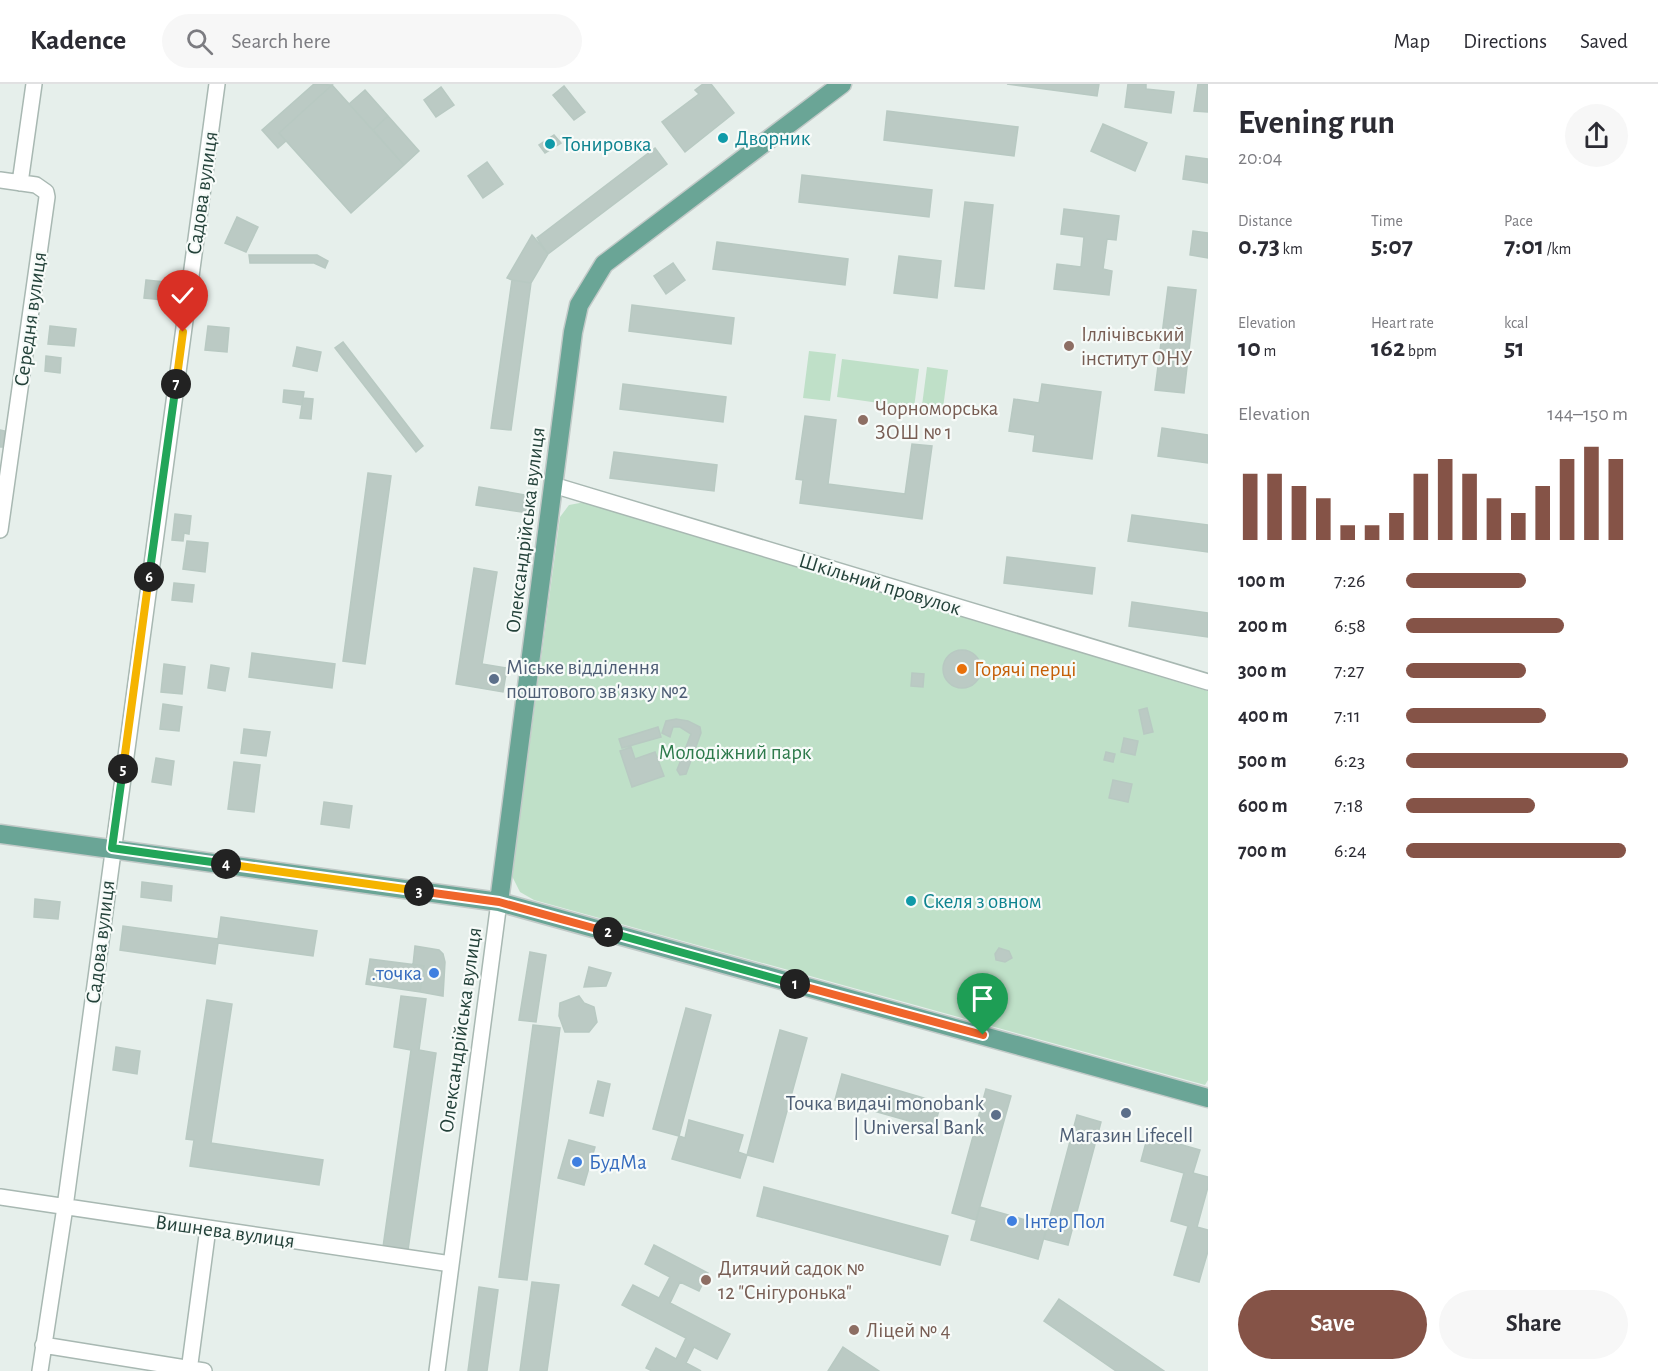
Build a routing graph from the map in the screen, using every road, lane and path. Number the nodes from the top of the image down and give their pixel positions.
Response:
1 (34, 84) edge
2 (217, 84) edge
3 (842, 84) edge
4 (822, 90) edge
5 (0, 180) edge
6 (20, 183) junction
7 (553, 485) junction
8 (0, 530) edge
9 (1208, 682) edge
10 (0, 834) edge
11 (112, 848) junction
12 (499, 902) junction
13 (1208, 1098) edge
14 (0, 1197) edge
15 (65, 1207) junction
16 (208, 1228) junction
17 (451, 1264) junction
18 (43, 1345) junction
19 (194, 1370) edge
20 (40, 1371) edge
21 (437, 1371) edge

1 - 6 street
2 - 11 street, Садова вулиця
3 - 4 main road, Олександрійська вулиця
4 - 7 main road, Олександрійська вулиця
5 - 6 street, Середня вулиця
6 - 8 street, Середня вулиця
7 - 9 street, Шкільний провулок
7 - 12 main road, Олександрійська вулиця
10 - 11 main road
11 - 12 main road
11 - 15 street, Садова вулиця
12 - 13 main road
12 - 17 street, Олександрійська вулиця
14 - 15 street, Вишнева вулиця
15 - 16 street, Вишнева вулиця
15 - 18 street, Садова вулиця
16 - 17 street, Вишнева вулиця
16 - 19 street
17 - 21 street, Олександрійська вулиця
18 - 19 street
18 - 20 street, Садова вулиця

